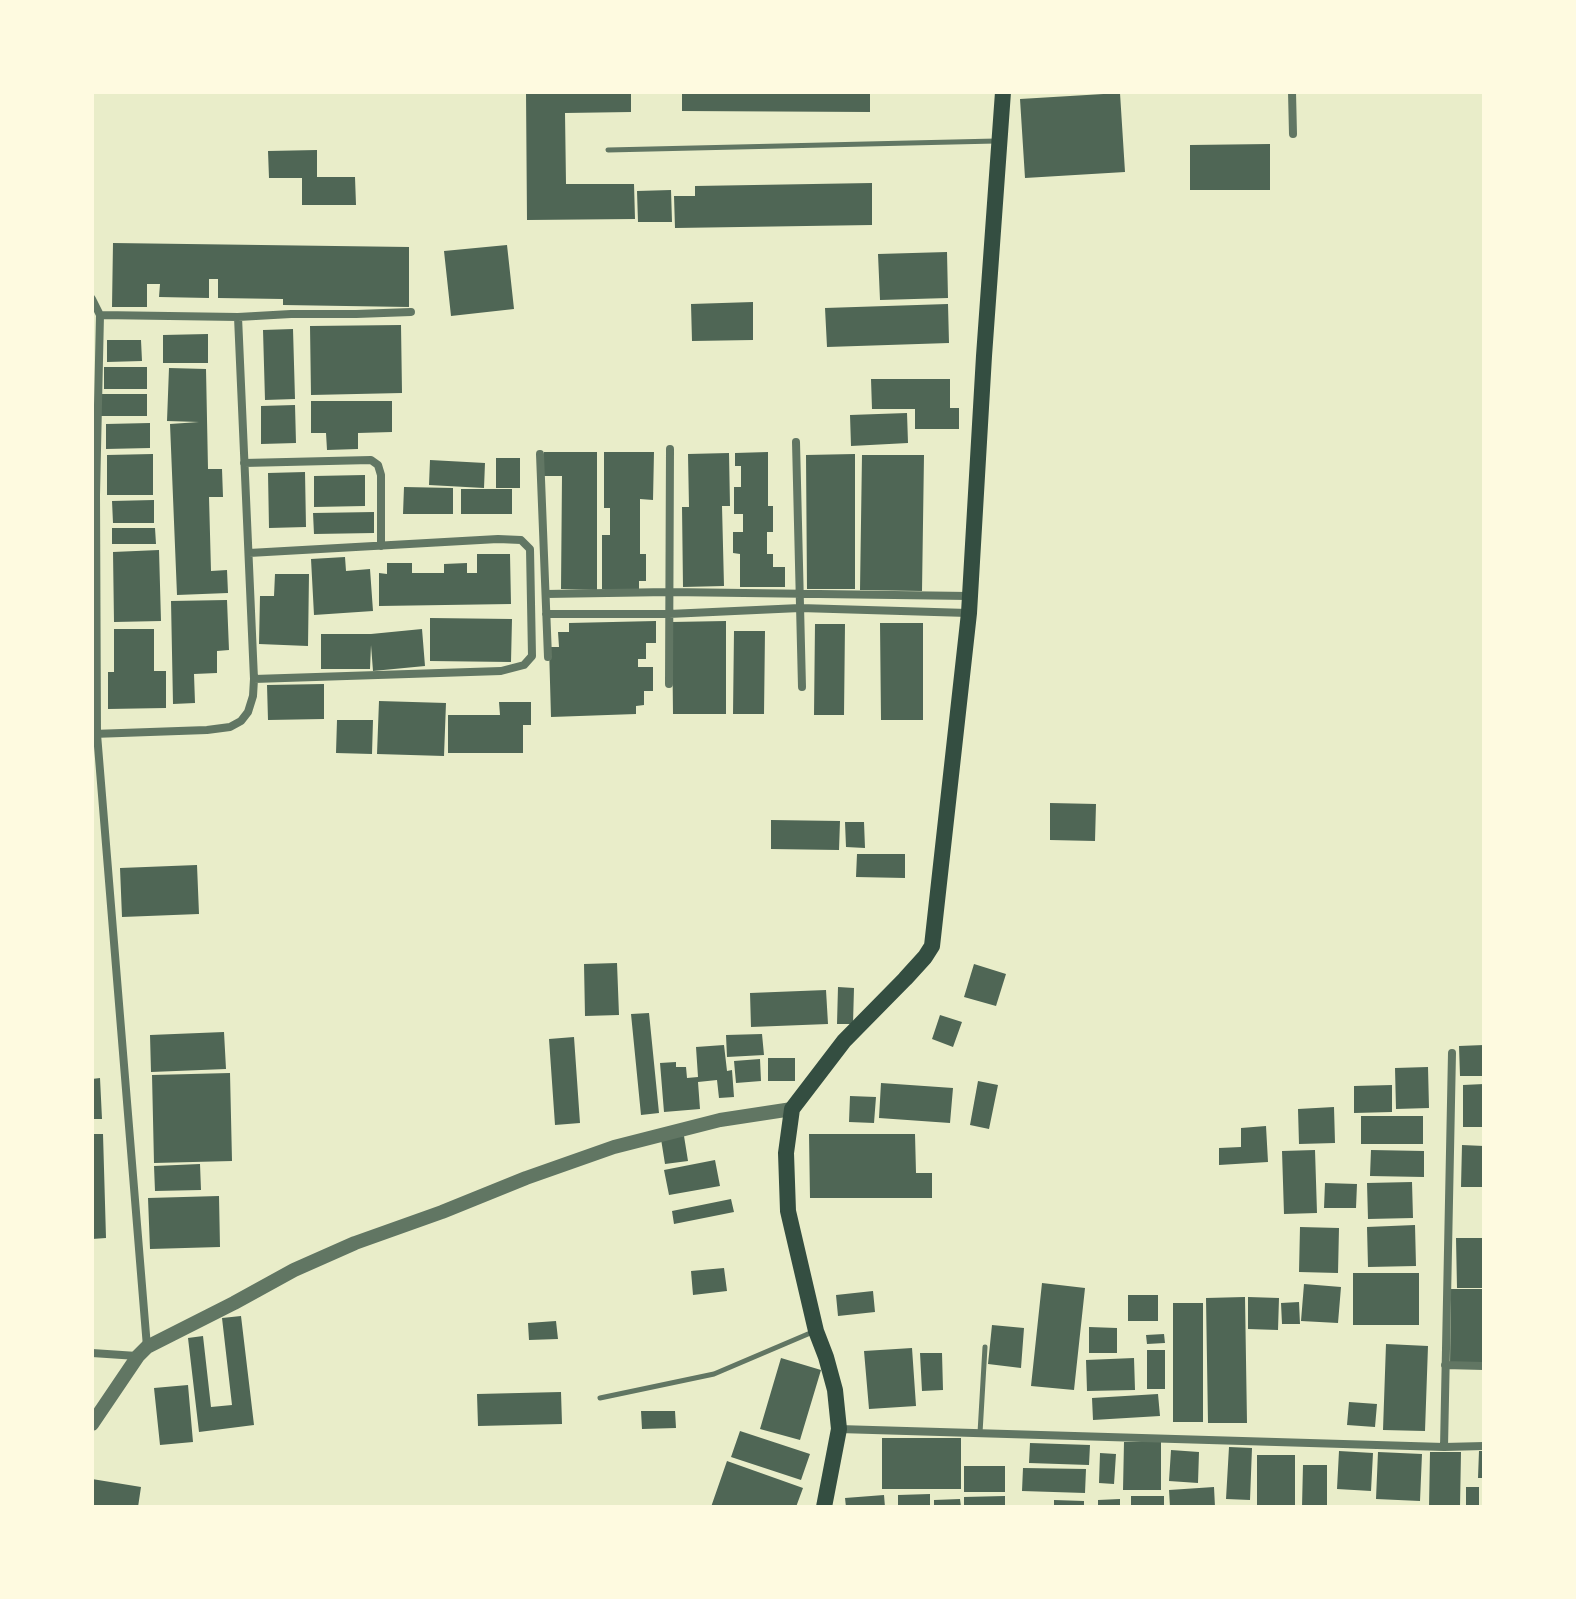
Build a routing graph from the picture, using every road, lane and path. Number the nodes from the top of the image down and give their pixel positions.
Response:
1 (1003, 92) edge
2 (1292, 92) edge
3 (1293, 134) dead end
4 (1001, 141) junction
5 (608, 150) dead end
6 (92, 299) edge
7 (411, 312) dead end
8 (100, 315) junction
9 (238, 317) junction
10 (796, 442) dead end
11 (670, 449) dead end
12 (540, 454) dead end
13 (244, 463) junction
14 (94, 495) edge
15 (381, 546) junction
16 (249, 553) junction
17 (669, 592) junction
18 (800, 593) junction
19 (546, 594) junction
20 (970, 596) junction
21 (800, 608) junction
22 (969, 613) junction
23 (546, 614) junction
24 (669, 614) junction
25 (548, 657) dead end
26 (254, 679) junction
27 (669, 684) dead end
28 (802, 687) dead end
29 (94, 734) edge
30 (1452, 1053) dead end
31 (792, 1109) junction
32 (816, 1331) junction
33 (985, 1347) dead end
34 (142, 1352) junction
35 (92, 1353) edge
36 (1445, 1365) junction
37 (1484, 1366) edge
38 (600, 1398) dead end
39 (92, 1424) edge
40 (839, 1429) junction
41 (980, 1433) junction
42 (1484, 1446) edge
43 (1444, 1447) junction
44 (824, 1507) edge

1 - 4 main road
2 - 3 street
4 - 5 lane
4 - 20 main road
6 - 8 street
7 - 9 street
8 - 9 street
8 - 14 street
9 - 13 street
10 - 18 street
11 - 17 street
12 - 19 street
13 - 15 street
13 - 16 street
14 - 29 street
15 - 16 street
15 - 26 street
16 - 26 street
17 - 18 street
17 - 19 street
17 - 24 street
18 - 20 street
18 - 21 street
19 - 23 street
20 - 22 main road
21 - 22 street
21 - 24 street
21 - 28 street
22 - 31 main road
23 - 24 street
23 - 25 street
24 - 27 street
26 - 29 street
29 - 34 street
30 - 36 street
31 - 32 main road
31 - 34 street
32 - 38 lane
32 - 40 main road
33 - 41 lane
34 - 35 street
34 - 39 street
36 - 37 street
36 - 43 street
40 - 41 street
40 - 44 main road
41 - 43 street
42 - 43 street

